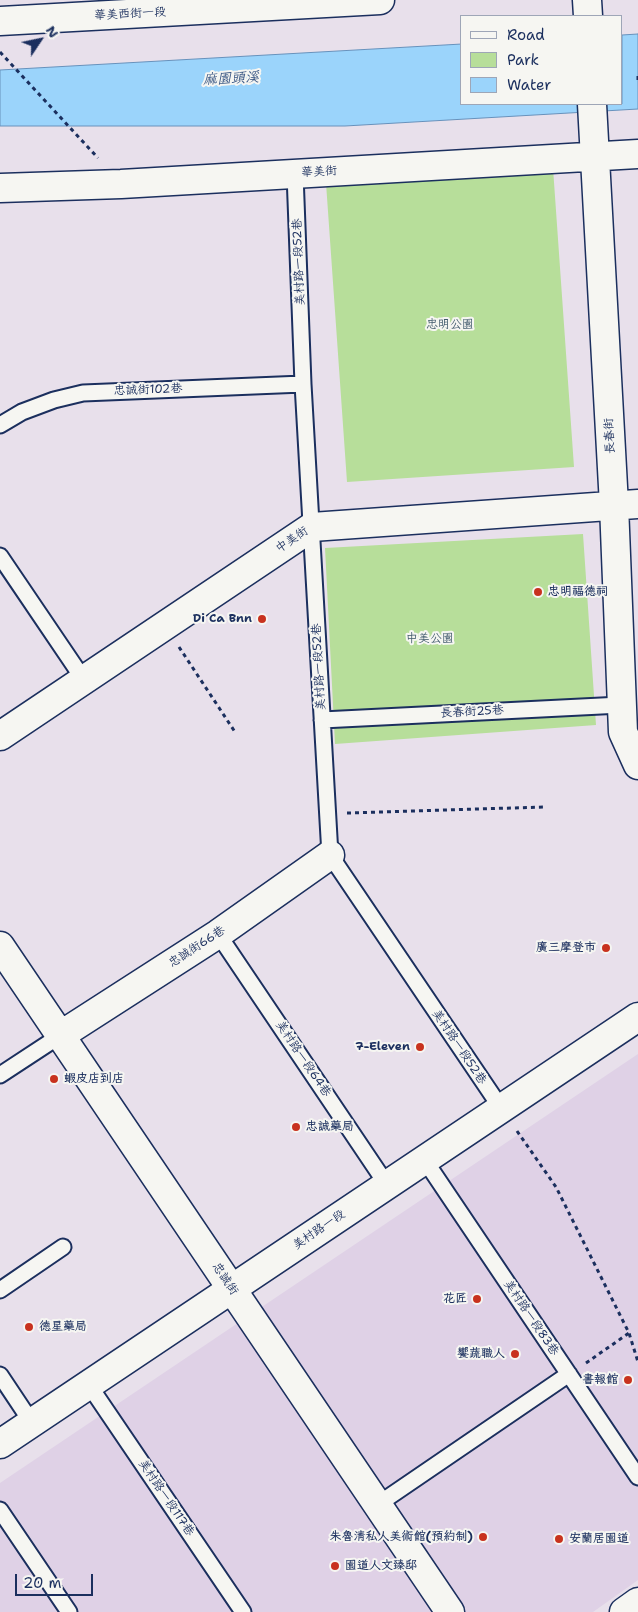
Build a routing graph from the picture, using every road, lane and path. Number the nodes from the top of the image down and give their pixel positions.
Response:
1 (380, 0) edge
2 (275, 3) edge
3 (0, 21) edge
4 (0, 52) edge
5 (638, 76) edge
6 (638, 82) edge
7 (592, 105) edge
8 (594, 146) junction
9 (638, 154) edge
10 (295, 174) junction
11 (121, 184) junction
12 (0, 188) edge
13 (304, 384) junction
14 (0, 425) edge
15 (626, 504) edge
16 (312, 526) junction
17 (0, 556) edge
18 (165, 626) junction
19 (84, 680) junction
20 (621, 705) junction
21 (322, 720) junction
22 (235, 732) dead end
23 (0, 736) edge
24 (638, 765) edge
25 (544, 807) dead end
26 (327, 813) junction
27 (330, 855) junction
28 (218, 934) junction
29 (0, 946) edge
30 (638, 1017) edge
31 (61, 1034) junction
32 (0, 1075) edge
33 (501, 1108) junction
34 (424, 1159) junction
35 (387, 1185) junction
36 (63, 1247) dead end
37 (232, 1289) junction
38 (0, 1290) edge
39 (629, 1334) junction
40 (638, 1362) edge
41 (570, 1374) junction
42 (0, 1375) edge
43 (89, 1385) junction
44 (32, 1423) junction
45 (0, 1444) edge
46 (638, 1477) edge
47 (377, 1505) junction
48 (0, 1510) edge
49 (638, 1602) edge
50 (69, 1612) edge
51 (243, 1612) edge
52 (450, 1612) edge
53 (624, 1612) edge

1 - 2 street, 華美西街一段
2 - 3 street, 華美西街一段
4 - 11 path
5 - 6 path
7 - 8 street, 長春街
8 - 9 street, 華美街
8 - 10 street, 華美街
8 - 15 street, 長春街
10 - 11 street, 華美街
10 - 13 lane, 美村路一段52巷
11 - 12 street, 華美街
13 - 14 lane, 忠誠街102巷
13 - 16 lane, 美村路一段52巷
15 - 16 street, 中美街
15 - 20 street, 長春街
16 - 18 street, 中美街
16 - 21 lane, 美村路一段52巷
17 - 19 lane
18 - 19 street, 中美街
18 - 22 path
19 - 23 street, 中美街
20 - 21 lane, 長春街25巷
20 - 24 street, 長春街
21 - 26 lane, 美村路一段52巷
25 - 26 path
26 - 27 lane, 美村路一段52巷
27 - 28 street, 忠誠街66巷
27 - 33 lane, 美村路一段52巷
28 - 31 street, 忠誠街66巷
28 - 35 lane, 美村路一段64巷
29 - 31 street, 忠誠街
30 - 33 street, 美村路一段
31 - 32 lane
31 - 37 street, 忠誠街
33 - 34 street, 美村路一段
33 - 39 path
34 - 35 street, 美村路一段
34 - 41 lane, 美村路一段83巷
35 - 37 street, 美村路一段
36 - 38 lane
37 - 43 street, 美村路一段
37 - 47 street, 忠誠街
39 - 40 path
39 - 41 path
41 - 46 lane, 美村路一段83巷
41 - 47 lane
42 - 44 lane
43 - 44 street, 美村路一段
43 - 51 lane, 美村路一段117巷
44 - 45 street, 美村路一段
47 - 52 street, 忠誠街
48 - 50 lane
49 - 53 street

